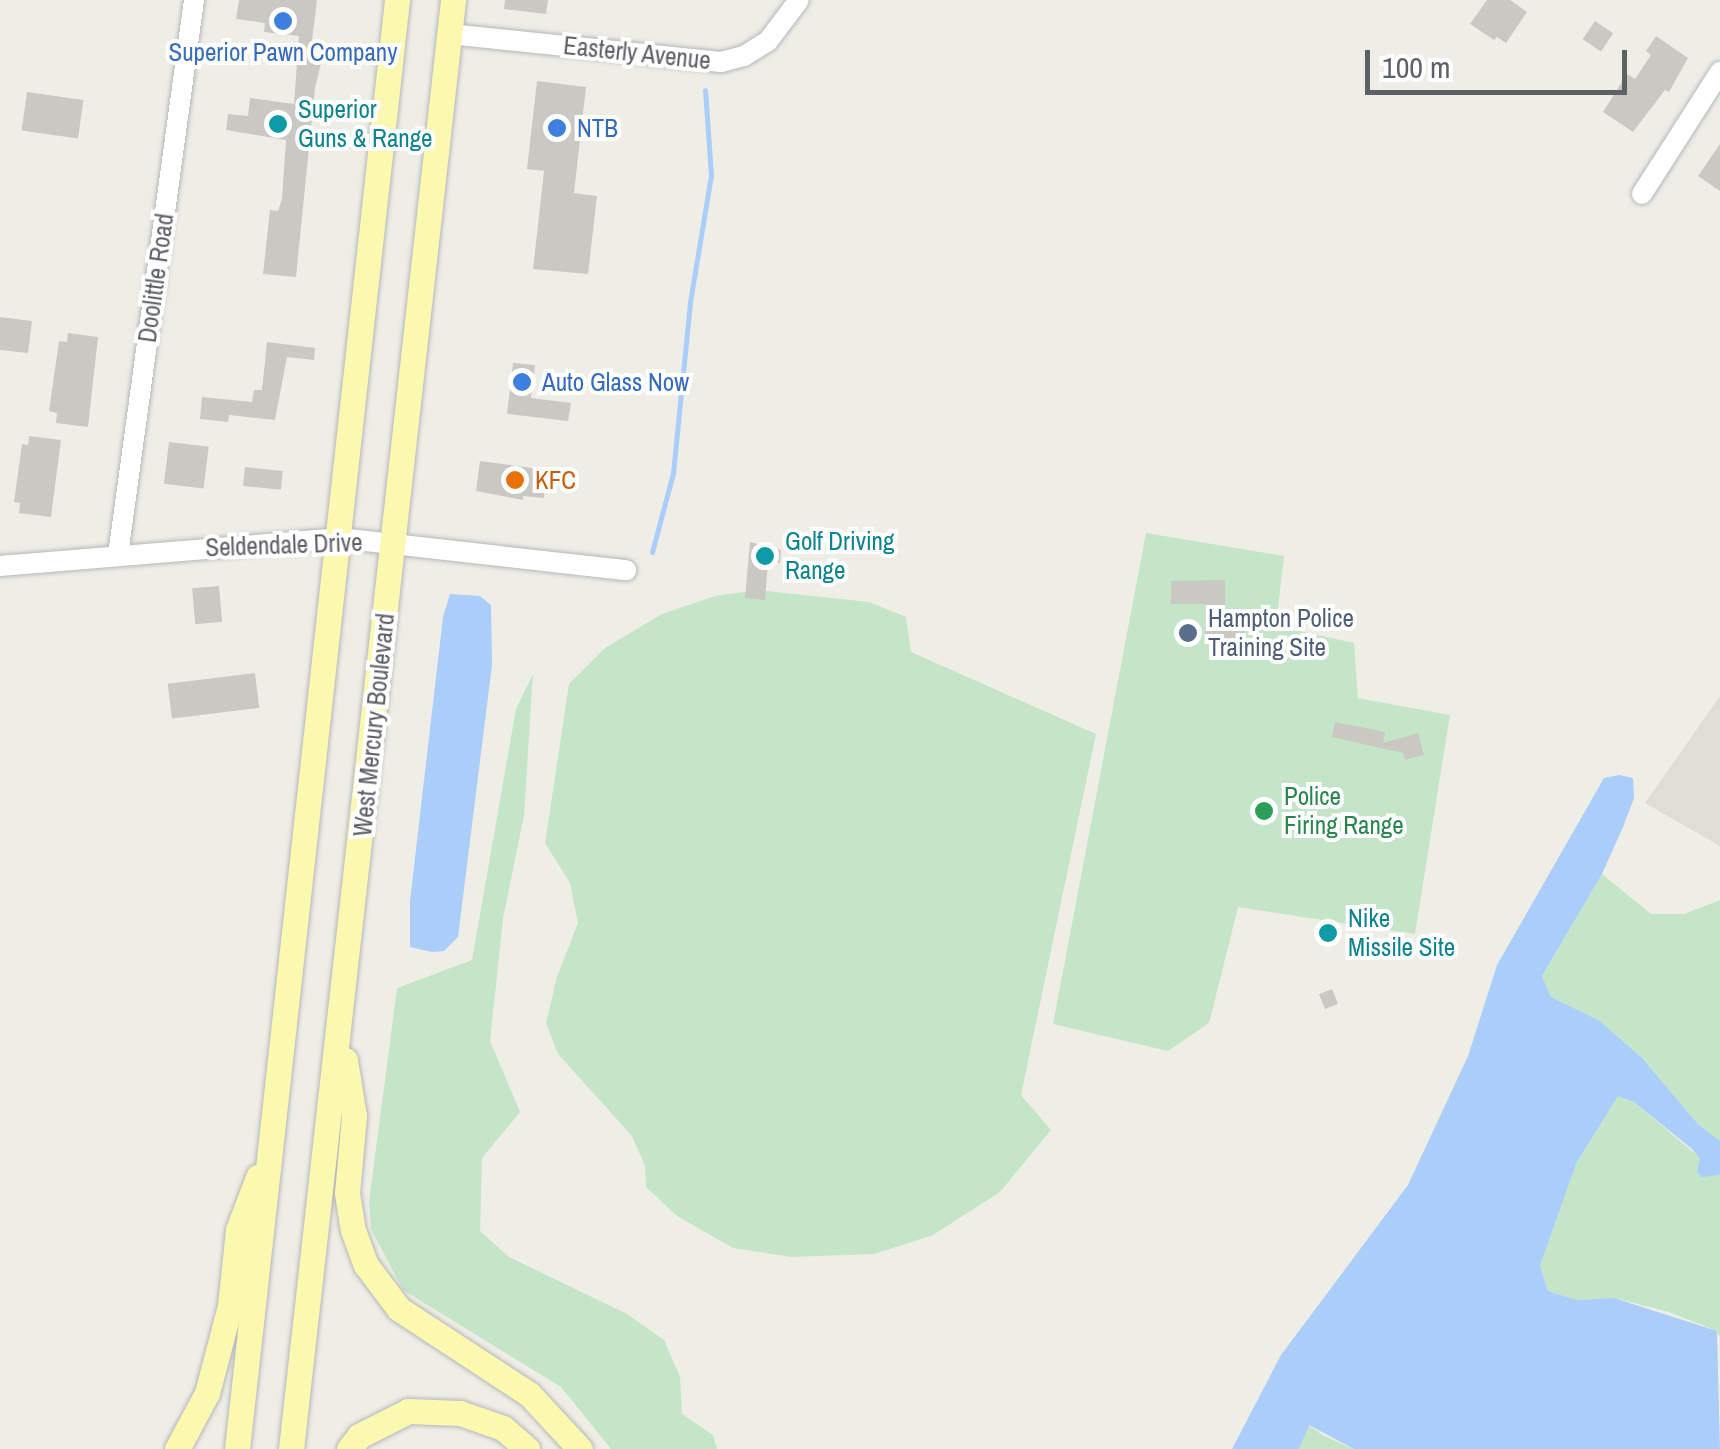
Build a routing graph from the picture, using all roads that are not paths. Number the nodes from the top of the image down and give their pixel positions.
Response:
1 (194, 0) edge
2 (397, 0) edge
3 (453, 0) edge
4 (799, 0) edge
5 (449, 34) junction
6 (1720, 72) edge
7 (1642, 194) dead end
8 (340, 538) junction
9 (393, 542) junction
10 (118, 555) junction
11 (0, 566) edge
12 (626, 570) dead end
13 (340, 1026) junction
14 (272, 1140) junction
15 (177, 1449) edge
16 (237, 1449) edge
17 (291, 1449) edge
18 (349, 1449) edge
19 (527, 1449) edge
20 (580, 1449) edge

1 - 10 street, Doolittle Road
2 - 8 main road
3 - 5 main road, West Mercury Boulevard
4 - 5 street, Easterly Avenue
5 - 9 main road, West Mercury Boulevard
6 - 7 street
8 - 9 street, Seldendale Drive
8 - 10 street, Seldendale Drive
8 - 14 main road
9 - 12 street, Seldendale Drive
9 - 13 main road, West Mercury Boulevard
10 - 11 street, Seldendale Drive
13 - 17 main road, West Mercury Boulevard
13 - 20 main road
14 - 15 main road
14 - 16 main road
18 - 19 main road

